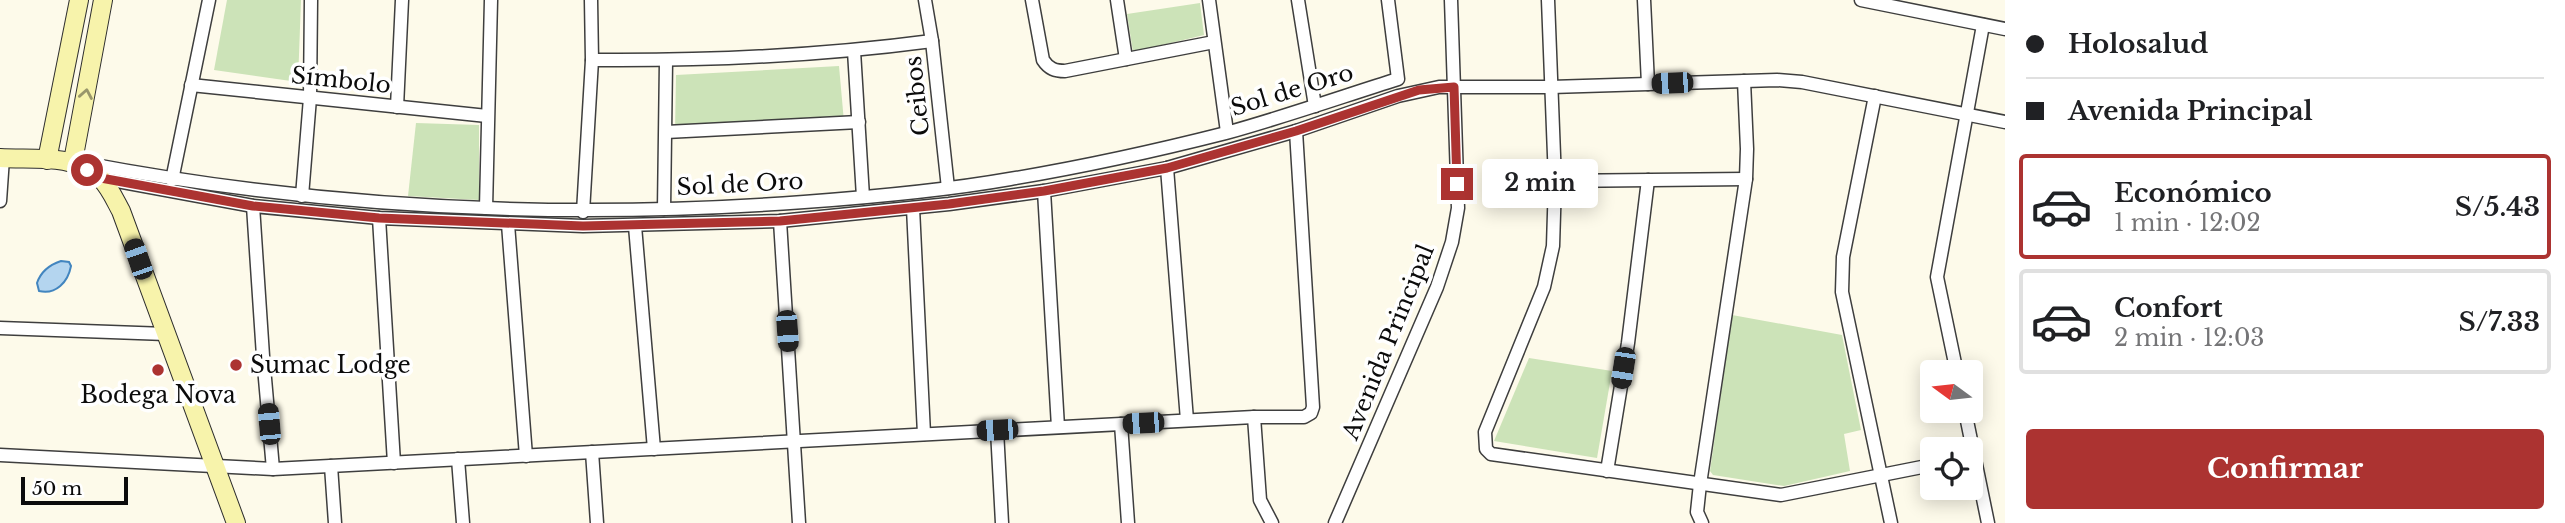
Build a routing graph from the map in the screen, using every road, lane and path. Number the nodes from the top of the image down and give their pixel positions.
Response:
1 (79, 0) edge
2 (103, 0) edge
3 (209, 0) edge
4 (311, 0) edge
5 (402, 0) edge
6 (491, 0) edge
7 (591, 0) edge
8 (925, 0) edge
9 (1032, 0) edge
10 (1117, 0) edge
11 (1209, 0) edge
12 (1298, 0) edge
13 (1388, 0) edge
14 (1451, 0) edge
15 (1548, 0) edge
16 (1644, 0) edge
17 (1861, 0) edge
18 (1983, 25) junction
19 (2005, 29) edge
20 (932, 41) junction
21 (1214, 42) junction
22 (854, 51) junction
23 (1126, 59) junction
24 (592, 60) junction
25 (667, 61) junction
26 (1744, 80) junction
27 (1648, 84) junction
28 (191, 85) junction
29 (1454, 87) junction
30 (1550, 87) junction
31 (1875, 96) junction
32 (310, 98) junction
33 (1315, 106) junction
34 (397, 107) junction
35 (1968, 114) junction
36 (487, 116) junction
37 (859, 122) junction
38 (2005, 122) edge
39 (1296, 131) junction
40 (666, 132) junction
41 (1227, 132) junction
42 (2, 158) edge
43 (47, 160) junction
44 (73, 161) junction
45 (1167, 168) junction
46 (101, 178) junction
47 (1746, 179) junction
48 (172, 180) junction
49 (1647, 180) junction
50 (1555, 181) junction
51 (948, 188) junction
52 (1044, 191) junction
53 (302, 195) junction
54 (863, 197) junction
55 (0, 201) edge
56 (253, 206) junction
57 (486, 208) junction
58 (913, 208) junction
59 (664, 209) junction
60 (583, 212) junction
61 (379, 218) junction
62 (780, 221) junction
63 (508, 224) junction
64 (635, 226) junction
65 (0, 328) edge
66 (166, 334) junction
67 (1954, 360) edge
68 (1254, 417) junction
69 (1187, 420) junction
70 (1121, 424) junction
71 (1058, 427) junction
72 (997, 430) junction
73 (924, 434) junction
74 (794, 441) junction
75 (654, 449) junction
76 (592, 452) junction
77 (0, 455) edge
78 (526, 456) junction
79 (458, 459) junction
80 (394, 463) junction
81 (331, 466) junction
82 (216, 467) junction
83 (1920, 467) edge
84 (274, 469) junction
85 (1606, 471) junction
86 (1882, 475) junction
87 (1700, 484) junction
88 (1982, 500) edge
89 (236, 523) edge
90 (335, 523) edge
91 (463, 523) edge
92 (597, 523) edge
93 (799, 523) edge
94 (1002, 523) edge
95 (1128, 523) edge
96 (1272, 523) edge
97 (1335, 523) edge
98 (1702, 523) edge
99 (1891, 523) edge
100 (1988, 523) edge

1 - 43 main road
44 -> 2 main road
3 - 28 street
4 - 32 street
5 - 34 street
6 - 36 street
7 - 24 street
8 - 20 street, Ceibos
9 - 23 street
10 - 23 street
11 - 21 street
12 - 33 street
13 - 33 street, Sol de Oro
14 - 29 street, Avenida Principal
15 - 30 street
16 - 27 street
17 - 18 street
18 - 19 street
18 - 35 street
20 - 22 street
20 - 51 street, Ceibos
21 - 23 street
21 - 41 street
22 - 25 street
22 - 37 street
24 - 25 street
24 - 60 street
25 - 40 street
26 - 27 street
26 - 31 street
26 - 47 street
27 - 30 street
28 - 32 street, Símbolo
28 - 48 street
29 - 30 street
29 - 39 street
29 - 97 street, Avenida Principal
30 - 50 street
31 - 35 street
31 - 86 street
32 - 34 street, Símbolo
32 - 53 street
33 - 41 street, Sol de Oro
34 - 36 street, Símbolo
35 - 38 street
35 - 67 street
36 - 57 street
37 - 40 street
37 - 54 street
39 - 45 street
39 - 68 street
40 - 59 street
41 - 51 street, Sol de Oro
42 - 43 main road
42 - 55 street
43 - 44 main road
44 - 46 main road
44 - 48 street, Sol de Oro
45 - 52 street
45 - 69 street
46 - 56 street
46 - 66 main road
47 - 49 street
47 - 87 street
48 - 53 street, Sol de Oro
49 - 50 street
49 - 85 street
50 - 85 street
51 - 54 street, Sol de Oro
52 - 58 street
52 - 71 street
53 - 57 street, Sol de Oro
54 - 59 street, Sol de Oro
56 - 61 street
56 - 84 street
57 - 60 street, Sol de Oro
58 - 62 street
58 - 73 street
59 - 60 street, Sol de Oro
61 - 63 street
61 - 80 street
62 - 64 street
62 - 74 street
63 - 64 street
63 - 78 street
64 - 75 street
65 - 66 street
66 - 82 main road
68 - 69 street
68 - 96 street
69 - 70 street
70 - 71 street
70 - 95 street
71 - 72 street
72 - 73 street
72 - 94 street
73 - 74 street
74 - 75 street
74 - 93 street
75 - 76 street
76 - 78 street
76 - 92 street
77 - 82 street
78 - 79 street
79 - 80 street
79 - 91 street
80 - 81 street
81 - 84 street
81 - 90 street
82 - 84 street
82 - 89 main road
83 - 86 street
85 - 87 street
86 - 87 street
86 - 99 street
87 - 98 street
88 - 100 street

